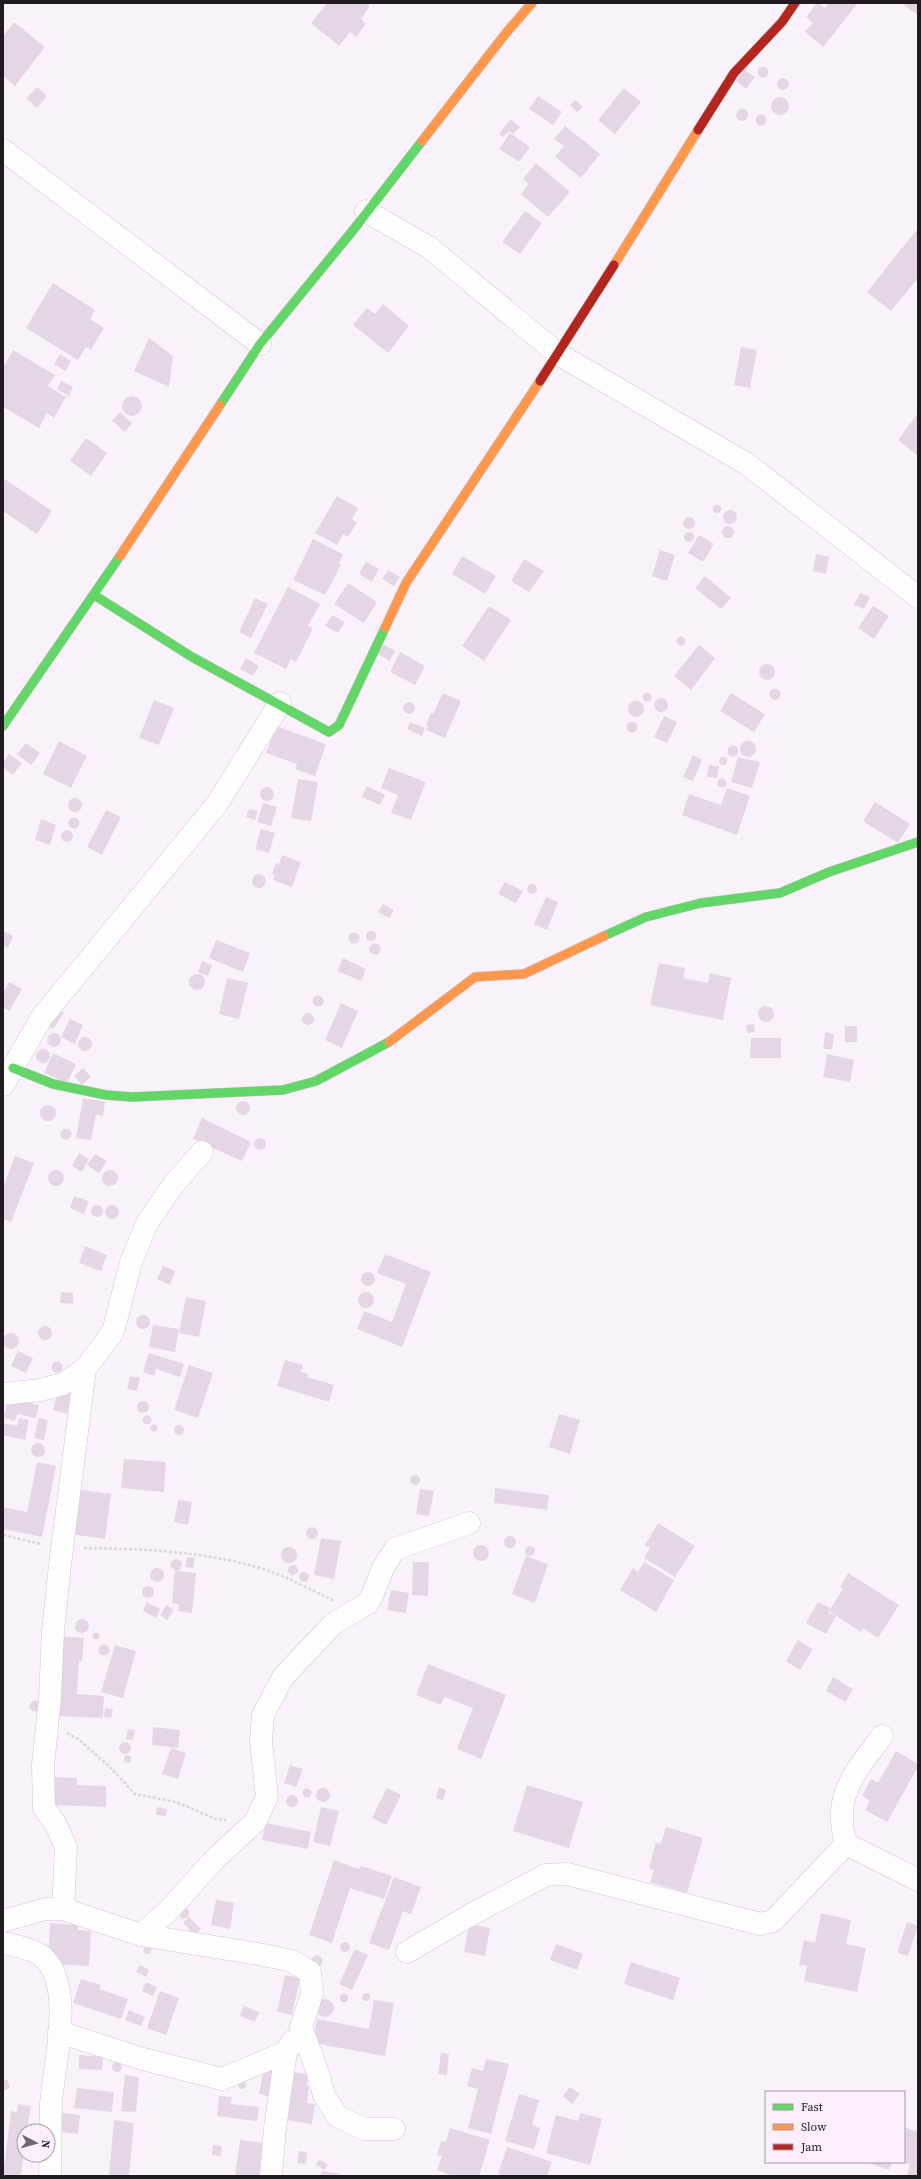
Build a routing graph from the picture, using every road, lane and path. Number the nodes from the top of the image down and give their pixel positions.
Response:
1 (532, 3) edge
2 (795, 3) edge
3 (3, 150) edge
4 (366, 211) junction
5 (260, 344) junction
6 (558, 354) junction
7 (94, 595) junction
8 (918, 597) edge
9 (280, 703) junction
10 (3, 726) edge
11 (918, 842) edge
12 (8, 1076) edge
13 (202, 1152) dead end
14 (85, 1369) junction
15 (3, 1394) edge
16 (469, 1523) dead end
17 (3, 1535) edge
18 (63, 1541) junction
19 (357, 1611) junction
20 (47, 1722) junction
21 (882, 1736) dead end
22 (255, 1822) junction
23 (846, 1844) junction
24 (918, 1880) edge
25 (63, 1909) junction
26 (3, 1921) edge
27 (141, 1935) junction
28 (3, 1943) edge
29 (407, 1952) dead end
30 (301, 2027) junction
31 (59, 2032) junction
32 (286, 2052) junction
33 (394, 2130) dead end
34 (50, 2176) edge
35 (271, 2176) edge

1 - 4 street
2 - 6 street
3 - 5 street
4 - 5 street
4 - 6 street
5 - 7 street
6 - 8 street
6 - 9 street
7 - 9 street
7 - 10 street
9 - 12 street
11 - 12 street
13 - 14 street
14 - 15 street
14 - 18 street
16 - 19 street
17 - 18 path
18 - 19 path
18 - 20 street
19 - 22 street
20 - 22 path
20 - 25 street
21 - 23 street
22 - 27 street
23 - 24 street
23 - 29 street
25 - 26 street
25 - 27 street
27 - 30 street
28 - 31 street
30 - 32 street
30 - 33 street
31 - 32 street
31 - 34 street
32 - 35 street

